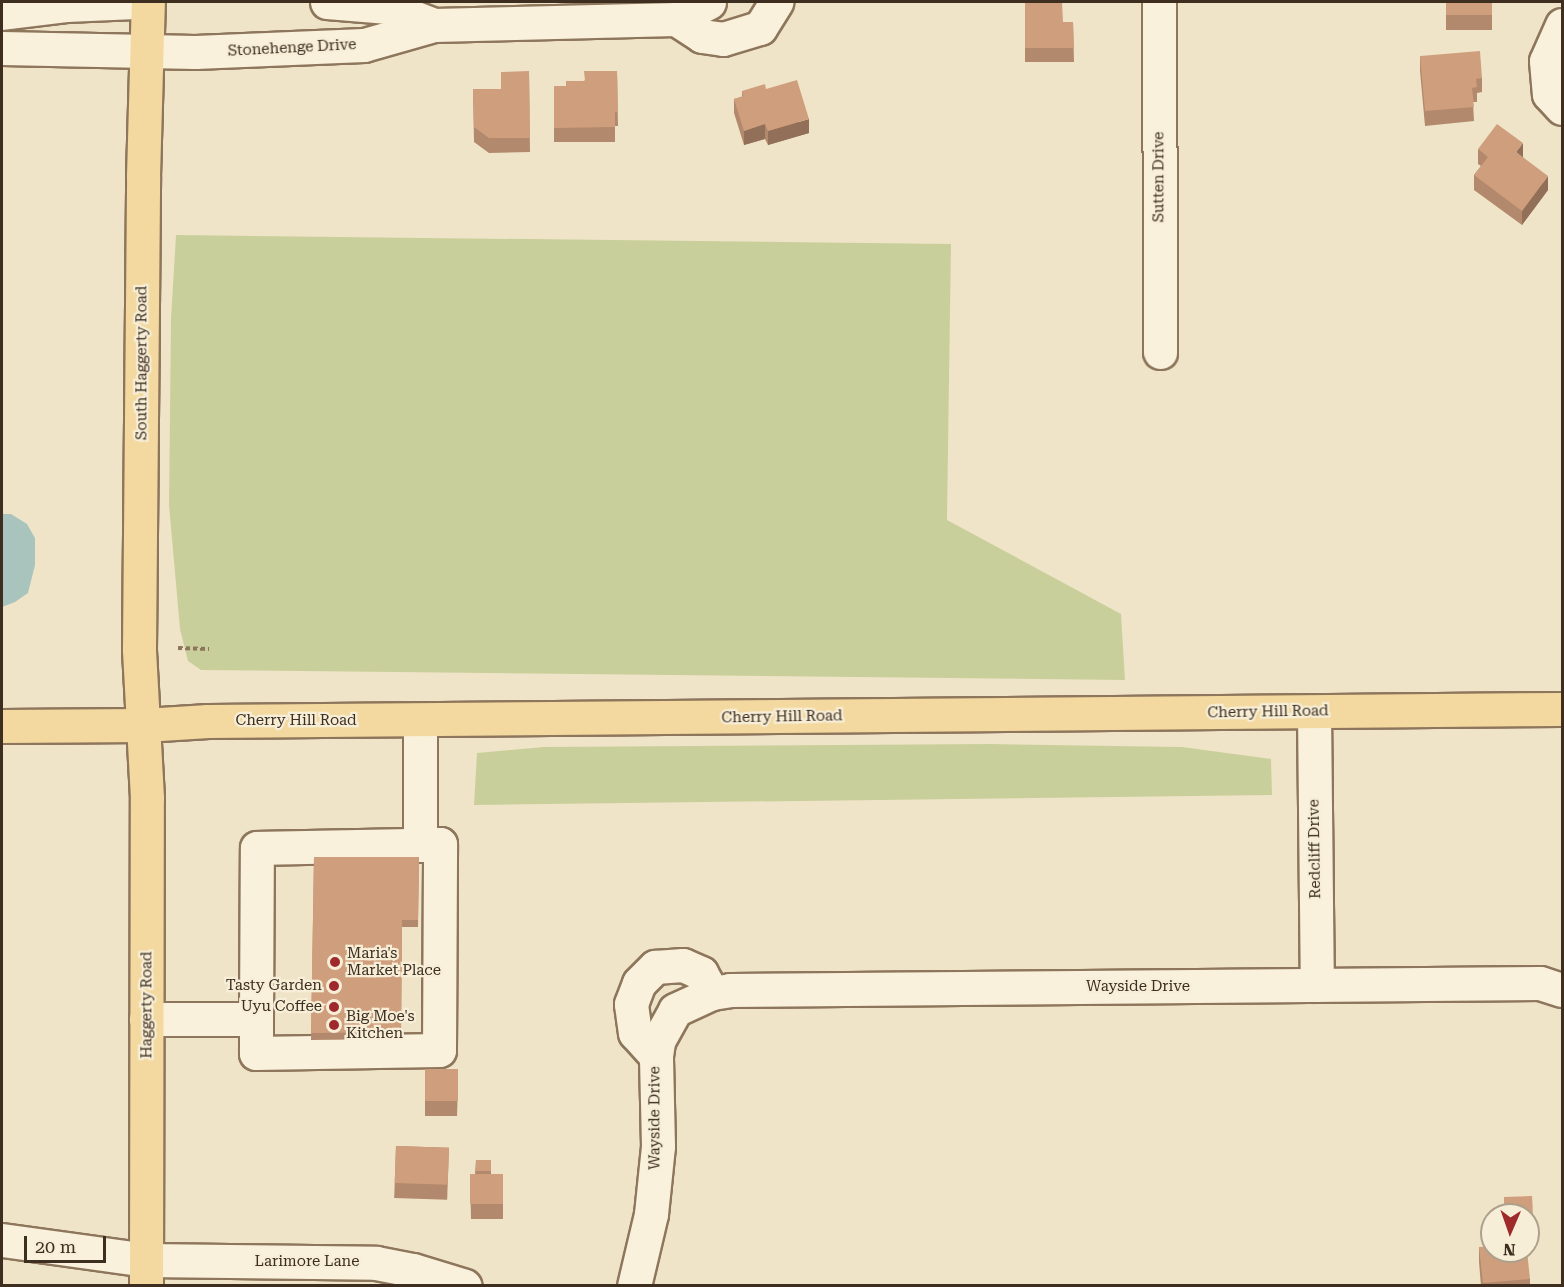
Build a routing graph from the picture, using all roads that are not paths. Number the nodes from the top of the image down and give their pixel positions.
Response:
1 (135, 2) edge
2 (148, 2) edge
3 (327, 2) edge
4 (710, 2) edge
5 (776, 2) edge
6 (1158, 2) edge
7 (2, 13) edge
8 (676, 19) junction
9 (434, 25) junction
10 (1563, 26) edge
11 (2, 48) edge
12 (147, 50) junction
13 (1563, 108) edge
14 (1160, 352) dead end
15 (1563, 709) edge
16 (1314, 712) junction
17 (420, 720) junction
18 (144, 725) junction
19 (2, 726) edge
20 (420, 845) junction
21 (1317, 985) junction
22 (1563, 990) edge
23 (712, 993) junction
24 (146, 1019) junction
25 (256, 1019) junction
26 (656, 1056) junction
27 (2, 1240) edge
28 (146, 1273) edge
29 (456, 1284) edge
30 (634, 1286) edge

1 - 7 street
2 - 12 main road, South Haggerty Road
3 - 9 street, Stonehenge Drive
4 - 8 street, Stonehenge Drive
5 - 8 street
6 - 14 street, Sutten Drive
8 - 9 street, Stonehenge Drive
9 - 12 street, Stonehenge Drive
10 - 13 street
11 - 12 street, Stonehenge Drive
12 - 18 main road, South Haggerty Road
15 - 16 main road, Cherry Hill Road
16 - 17 main road, Cherry Hill Road
16 - 21 street, Redcliff Drive
17 - 18 main road, Cherry Hill Road
17 - 20 street
18 - 19 main road, Cherry Hill Road
18 - 24 main road, Haggerty Road
20 - 25 street
20 - 25 street
21 - 22 street, Wayside Drive
21 - 23 street, Wayside Drive
23 - 26 street, Wayside Drive
23 - 26 street, Wayside Drive
24 - 25 street
24 - 28 main road, Haggerty Road
26 - 30 street, Wayside Drive
27 - 28 street, Larimore Lane
28 - 29 street, Larimore Lane

